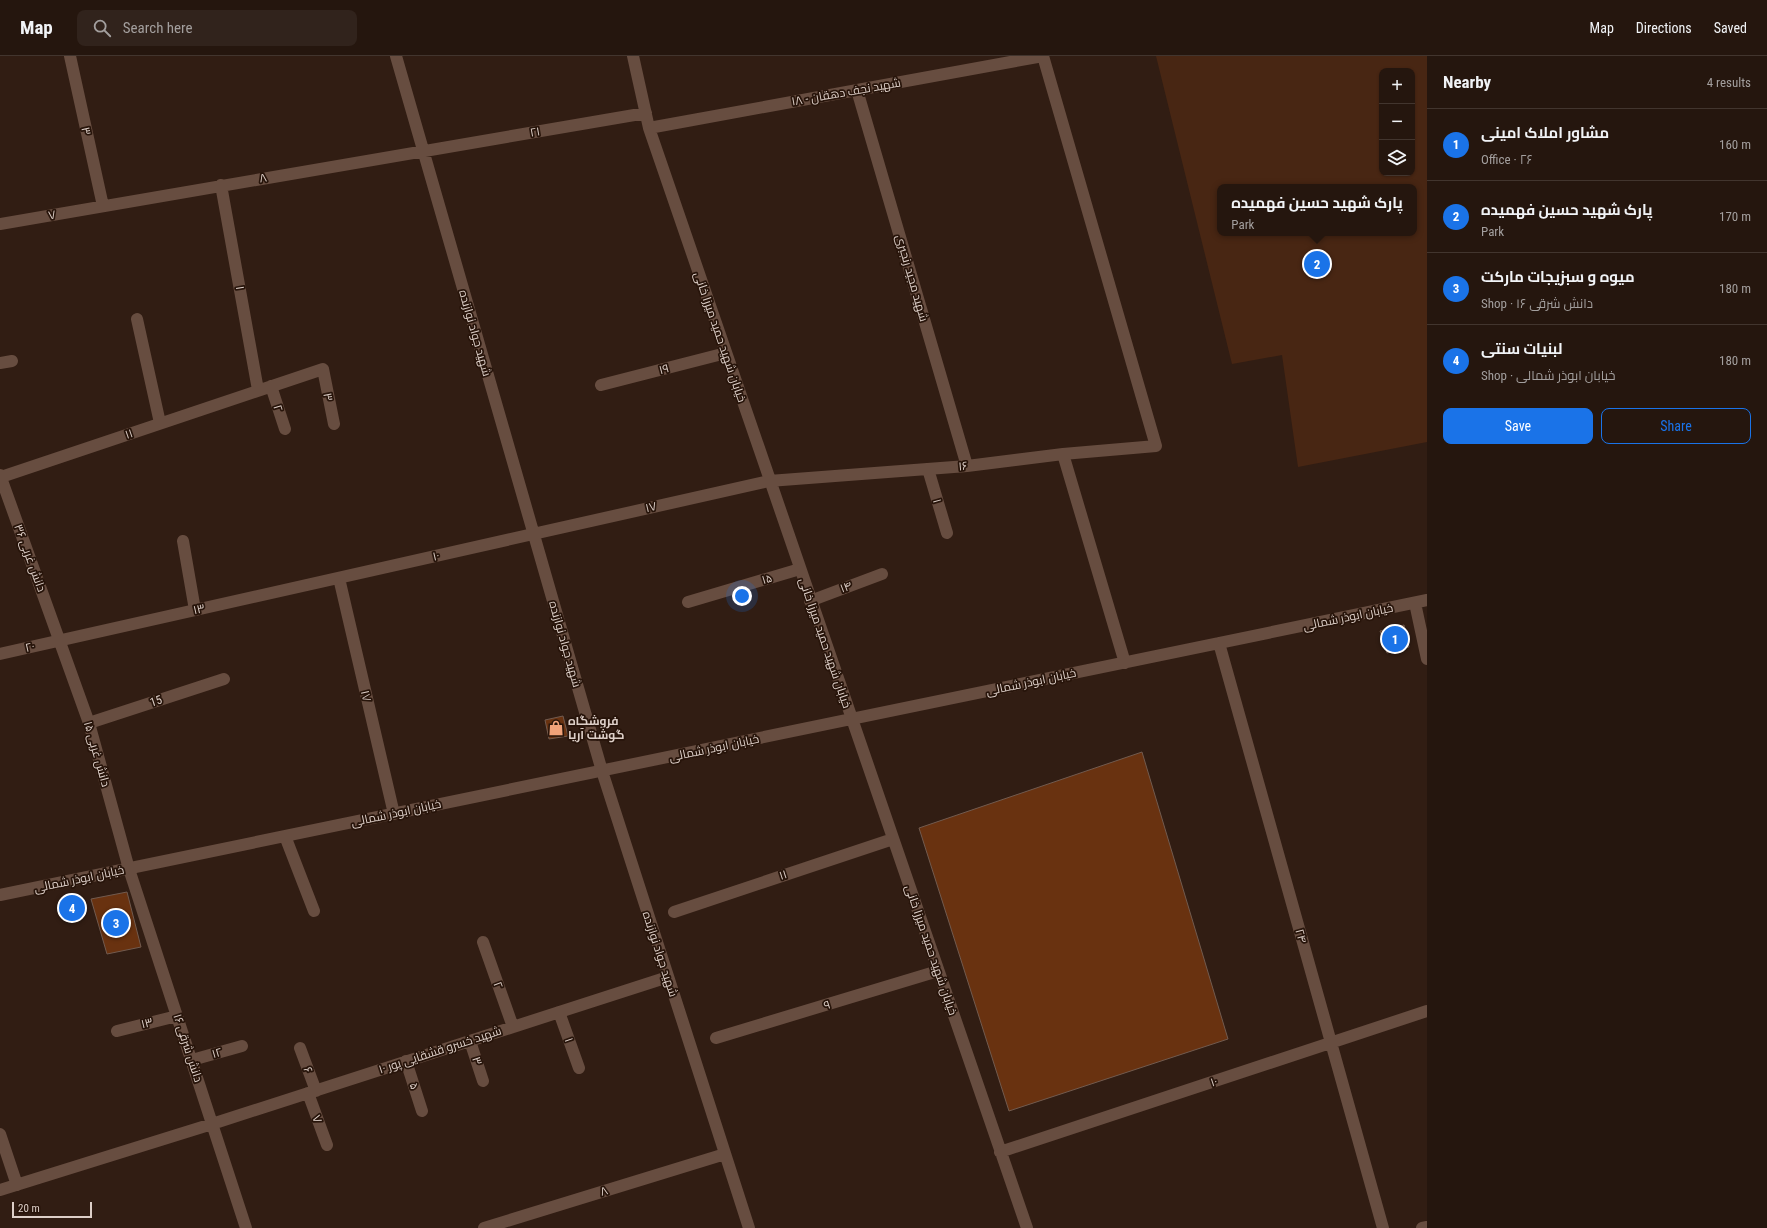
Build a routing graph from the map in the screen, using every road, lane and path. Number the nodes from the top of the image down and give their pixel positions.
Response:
1 (70, 56) edge
2 (396, 56) edge
3 (633, 56) edge
4 (1043, 56) edge
5 (857, 90) junction
6 (646, 113) junction
7 (649, 128) junction
8 (423, 150) junction
9 (221, 185) junction
10 (103, 206) junction
11 (0, 224) edge
12 (138, 319) dead end
13 (726, 353) junction
14 (12, 360) dead end
15 (0, 363) edge
16 (323, 369) joint
17 (601, 385) dead end
18 (271, 386) junction
19 (258, 390) junction
20 (160, 423) junction
21 (334, 424) dead end
22 (285, 429) dead end
23 (1063, 454) junction
24 (967, 466) junction
25 (928, 469) junction
26 (0, 476) edge
27 (769, 481) junction
28 (947, 533) dead end
29 (533, 534) junction
30 (182, 541) dead end
31 (800, 569) junction
32 (882, 574) dead end
33 (339, 578) junction
34 (810, 601) junction
35 (688, 602) dead end
36 (1421, 602) edge
37 (195, 610) junction
38 (60, 641) junction
39 (1219, 644) junction
40 (0, 654) edge
41 (1427, 658) edge
42 (1125, 663) junction
43 (224, 679) dead end
44 (851, 720) junction
45 (89, 723) junction
46 (602, 771) junction
47 (394, 814) junction
48 (286, 836) junction
49 (892, 839) junction
50 (129, 869) junction
51 (0, 895) edge
52 (314, 911) dead end
53 (674, 912) dead end
54 (482, 942) dead end
55 (938, 971) junction
56 (668, 976) junction
57 (1427, 1011) edge
58 (559, 1012) junction
59 (177, 1016) junction
60 (513, 1027) junction
61 (117, 1031) dead end
62 (716, 1038) dead end
63 (470, 1041) junction
64 (1330, 1043) junction
65 (242, 1046) dead end
66 (300, 1048) dead end
67 (192, 1060) junction
68 (406, 1061) junction
69 (579, 1068) dead end
70 (484, 1081) dead end
71 (312, 1092) junction
72 (422, 1111) dead end
73 (212, 1124) junction
74 (0, 1134) edge
75 (327, 1145) dead end
76 (1000, 1152) junction
77 (725, 1154) junction
78 (17, 1185) junction
79 (0, 1190) edge
80 (1427, 1227) edge
81 (246, 1228) edge
82 (484, 1228) edge
83 (748, 1228) edge
84 (1027, 1228) edge
85 (1383, 1228) edge
86 (1422, 1228) edge

1 - 10 street, ۳
2 - 8 street, شهید جواد نوازنده
3 - 6 street, خیابان شهید حمید میرزا خانی
4 - 5 street, شهید نجف دهقان - ۱۸
4 - 23 street, ۱۶
5 - 7 street, شهید نجف دهقان - ۱۸
5 - 24 street, شهید مجید رنجبری
6 - 7 street, خیابان شهید حمید میرزا خانی
6 - 8 street, ۲۱
7 - 13 street, خیابان شهید حمید میرزا خانی
8 - 9 street, ۸
8 - 29 street, شهید جواد نوازنده
9 - 10 street, ۸
9 - 19 street, ۱
10 - 11 street, ۷
12 - 20 street
13 - 17 street, ۱۹
13 - 27 street, خیابان شهید حمید میرزا خانی
14 - 15 street
16 - 18 street, ۱۱
16 - 21 street, ۳
18 - 19 street, ۱۱
18 - 22 street, ۲
19 - 20 street, ۱۱
20 - 26 street, ۱۱
23 - 24 street, ۱۶
23 - 42 street
24 - 25 street, ۱۶
25 - 27 street, ۱۶
25 - 28 street, ۱
26 - 38 street, دانش غربی ۳۶
27 - 29 street, ۱۷
27 - 31 street, خیابان شهید حمید میرزا خانی
29 - 33 street, ۱۰
29 - 46 street, شهید جواد نوازنده
30 - 37 street
31 - 34 street, خیابان شهید حمید میرزا خانی
31 - 35 street, ۱۵
32 - 34 street, ۱۴
33 - 37 street, ۱۳
33 - 47 street, ۱۷
34 - 44 street, خیابان شهید حمید میرزا خانی
36 - 39 street, خیابان ابوذر شمالی
36 - 41 street
37 - 38 street, ۱۳
38 - 40 street, ۲۰
38 - 45 street, دانش غربی ۱۵
39 - 42 street, خیابان ابوذر شمالی
39 - 64 street, ۲۴
42 - 44 street, خیابان ابوذر شمالی
43 - 45 street, 15
44 - 46 street, خیابان ابوذر شمالی
44 - 49 street, خیابان شهید حمید میرزا خانی
45 - 50 street, دانش غربی ۱۵
46 - 47 street, خیابان ابوذر شمالی
46 - 56 street, شهید جواد نوازنده
47 - 48 street, خیابان ابوذر شمالی
48 - 50 street, خیابان ابوذر شمالی
48 - 52 street
49 - 53 street, ۱۱
49 - 55 street, خیابان شهید حمید میرزا خانی
50 - 51 street, خیابان ابوذر شمالی
50 - 59 street, دانش شرقی ۱۶
54 - 60 street, ۲
55 - 62 street, ۹
55 - 76 street, خیابان شهید حمید میرزا خانی
56 - 58 street, شهید خسرو قشقایی پور ۱۰
56 - 77 street, شهید جواد نوازنده
57 - 64 street, ۱۰
58 - 60 street, شهید خسرو قشقایی پور ۱۰
58 - 69 street, ۱
59 - 61 street, ۱۳
59 - 67 street, دانش شرقی ۱۶
60 - 63 street, شهید خسرو قشقایی پور ۱۰
63 - 68 street, شهید خسرو قشقایی پور ۱۰
63 - 70 street, ۳
64 - 76 street, ۱۰
64 - 85 street, ۲۴
65 - 67 street, ۱۲
66 - 71 street, ۶
67 - 73 street, دانش شرقی ۱۶
68 - 71 street, شهید خسرو قشقایی پور ۱۰
68 - 72 street, ۵
71 - 73 street, شهید خسرو قشقایی پور ۱۰
71 - 75 street, ۷
73 - 78 street, شهید خسرو قشقایی پور ۱۰
73 - 81 street, دانش شرقی ۱۶
74 - 78 street
76 - 84 street, خیابان شهید حمید میرزا خانی
77 - 82 street, ۸
77 - 83 street, شهید جواد نوازنده
78 - 79 street, شهید خسرو قشقایی پور ۱۰
80 - 86 street

